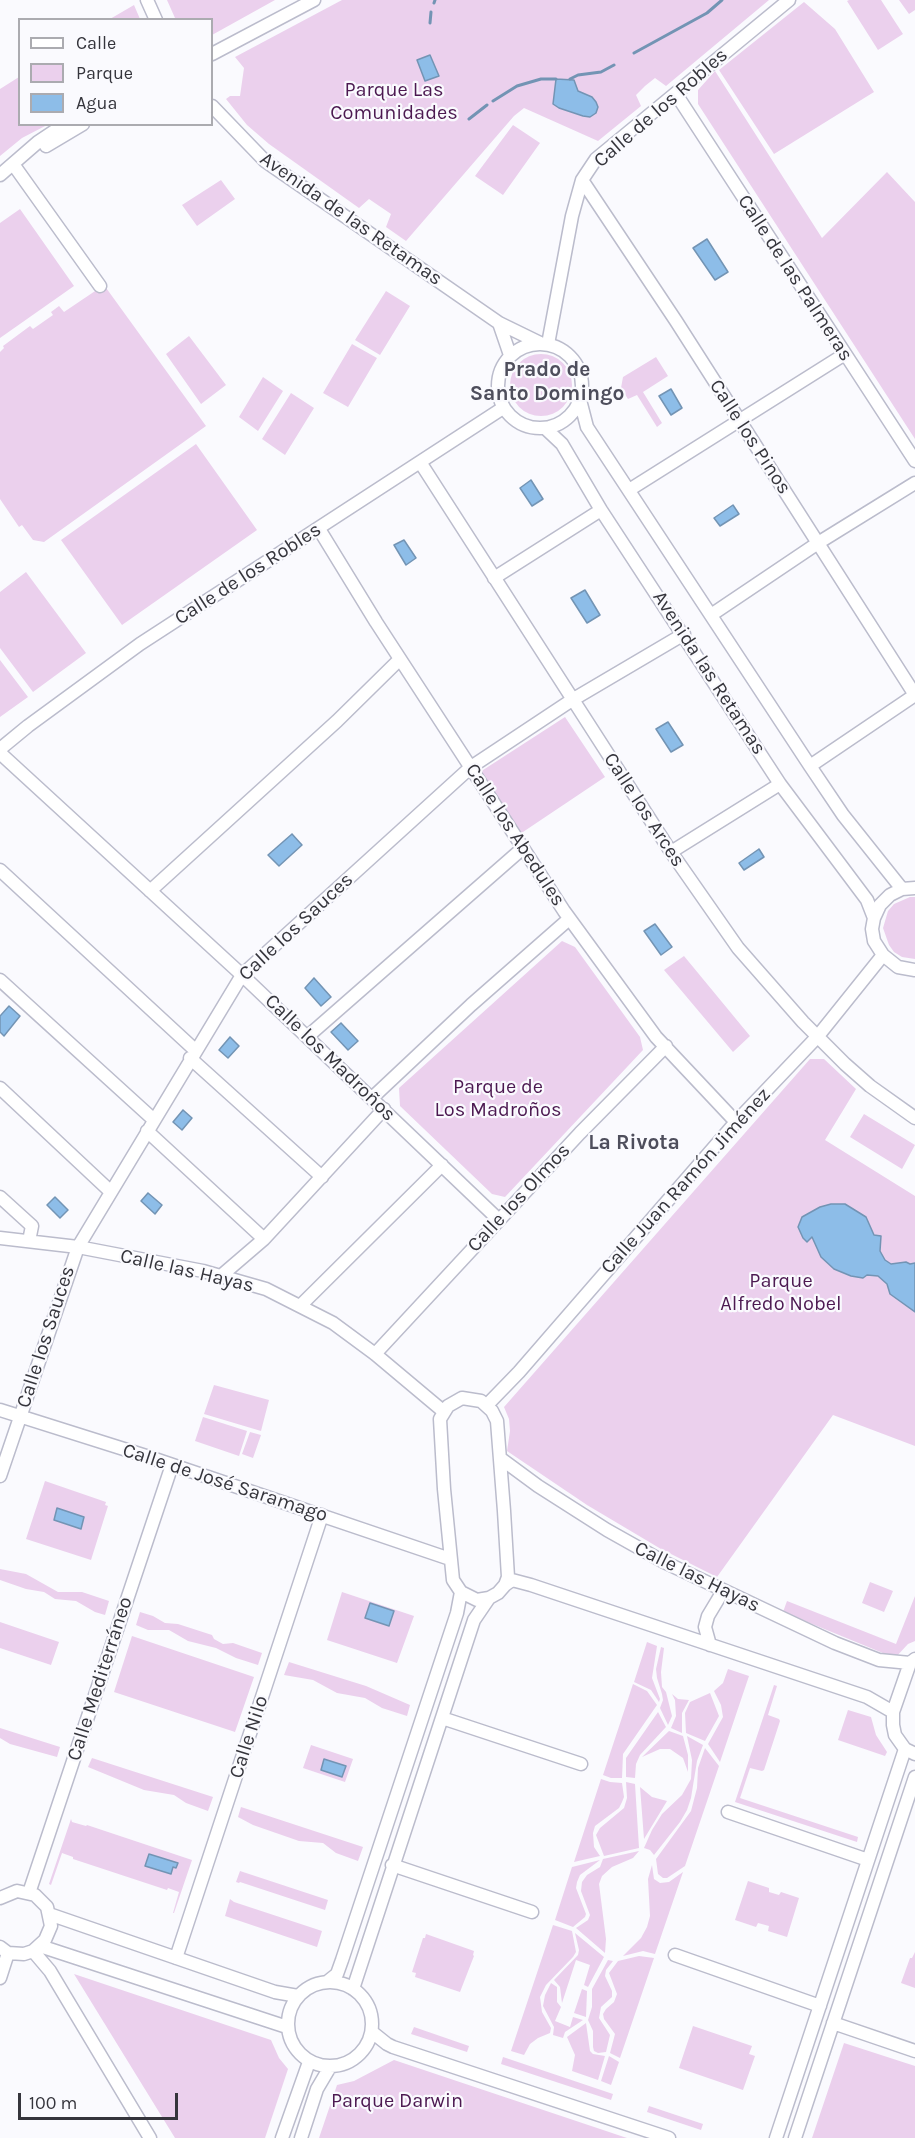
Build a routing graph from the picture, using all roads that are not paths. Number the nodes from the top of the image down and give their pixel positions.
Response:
1 (147, 0) edge
2 (297, 0) edge
3 (314, 0) edge
4 (789, 0) edge
5 (155, 18) edge
6 (213, 44) edge
7 (213, 53) edge
8 (676, 94) junction
9 (213, 107) edge
10 (62, 126) edge
11 (80, 126) edge
12 (13, 164) junction
13 (0, 175) edge
14 (582, 180) junction
15 (100, 286) dead end
16 (499, 323) junction
17 (544, 343) junction
18 (845, 354) junction
19 (510, 355) junction
20 (580, 400) junction
21 (504, 408) junction
22 (739, 421) junction
23 (545, 428) junction
24 (915, 460) edge
25 (420, 462) junction
26 (915, 483) edge
27 (629, 490) junction
28 (601, 510) junction
29 (319, 529) junction
30 (818, 543) junction
31 (494, 578) junction
32 (711, 615) junction
33 (684, 634) junction
34 (400, 659) junction
35 (915, 695) edge
36 (572, 700) junction
37 (0, 751) edge
38 (810, 766) junction
39 (471, 767) junction
40 (780, 784) junction
41 (523, 848) junction
42 (671, 852) junction
43 (0, 870) edge
44 (909, 889) edge
45 (150, 891) junction
46 (874, 918) junction
47 (569, 919) junction
48 (883, 955) junction
49 (915, 970) edge
50 (242, 975) junction
51 (0, 980) edge
52 (818, 1036) junction
53 (307, 1037) junction
54 (666, 1046) junction
55 (193, 1054) junction
56 (0, 1088) edge
57 (372, 1098) junction
58 (384, 1109) junction
59 (915, 1119) edge
60 (154, 1120) junction
61 (736, 1122) junction
62 (147, 1131) junction
63 (442, 1165) junction
64 (322, 1177) junction
65 (111, 1192) junction
66 (0, 1197) edge
67 (499, 1220) junction
68 (0, 1238) edge
69 (264, 1239) junction
70 (29, 1241) junction
71 (78, 1247) junction
72 (222, 1275) junction
73 (301, 1305) junction
74 (375, 1354) junction
75 (487, 1405) junction
76 (0, 1410) edge
77 (444, 1412) junction
78 (20, 1416) junction
79 (500, 1458) junction
80 (172, 1465) junction
81 (0, 1476) edge
82 (322, 1515) junction
83 (450, 1559) junction
84 (505, 1585) junction
85 (723, 1591) junction
86 (461, 1592) junction
87 (489, 1598) junction
88 (710, 1645) junction
89 (913, 1661) edge
90 (893, 1712) junction
91 (442, 1718) junction
92 (910, 1751) edge
93 (581, 1764) dead end
94 (915, 1777) edge
95 (728, 1812) dead end
96 (868, 1860) junction
97 (392, 1865) junction
98 (29, 1893) junction
99 (0, 1898) edge
100 (532, 1912) dead end
101 (50, 1914) junction
102 (37, 1948) junction
103 (4, 1950) edge
104 (675, 1955) dead end
105 (176, 1958) junction
106 (0, 1978) edge
107 (327, 1982) junction
108 (352, 1989) junction
109 (298, 1996) junction
110 (820, 2006) junction
111 (834, 2023) junction
112 (287, 2027) junction
113 (372, 2032) junction
114 (915, 2051) edge
115 (309, 2062) junction
116 (330, 2067) junction
117 (150, 2138) edge
118 (282, 2138) edge
119 (301, 2138) edge
120 (669, 2138) edge
121 (776, 2138) edge
122 (795, 2138) edge

1 - 5 street
2 - 6 street
3 - 7 street
4 - 8 street, Calle de los Robles
8 - 14 street, Calle de los Robles
8 - 18 street, Calle de las Palmeras
9 - 16 street, Avenida de las Retamas
10 - 12 street
11 - 12 street
12 - 13 street
12 - 15 street
14 - 17 street, Calle de los Robles
14 - 22 street, Calle los Pinos
16 - 17 street, Avenida de las Retamas
16 - 19 street
17 - 19 street
17 - 20 street
18 - 22 street
18 - 24 street, Calle de las Palmeras
19 - 21 street
20 - 23 street
20 - 27 street, Avenida las Retamas
21 - 23 street
21 - 25 street, Calle de los Robles
22 - 27 street
22 - 30 street, Calle los Pinos
23 - 28 street, Avenida las Retamas
25 - 29 street, Calle de los Robles
25 - 31 street, Calle los Arces
26 - 30 street
27 - 32 street, Avenida las Retamas
28 - 31 street
28 - 33 street, Avenida las Retamas
29 - 34 street, Calle los Abedules
29 - 37 street, Calle de los Robles
30 - 32 street
30 - 35 street, Calle los Pinos
31 - 36 street, Calle los Arces
32 - 38 street, Avenida las Retamas
33 - 36 street, Calle los Sauces
33 - 40 street, Avenida las Retamas
34 - 39 street, Calle los Abedules
34 - 45 street
35 - 38 street
36 - 39 street, Calle los Sauces
36 - 42 street, Calle los Arces
37 - 45 street, Calle los Madroños
38 - 44 street, Avenida las Retamas
39 - 41 street, Calle los Abedules
39 - 50 street, Calle los Sauces
40 - 42 street
40 - 46 street, Avenida las Retamas
41 - 47 street, Calle los Abedules
41 - 53 street
42 - 52 street, Calle los Arces
43 - 55 street
44 - 46 street
45 - 50 street, Calle los Madroños
46 - 48 street, Avenida las Retamas
47 - 54 street, Calle los Abedules
47 - 57 street
48 - 49 street
48 - 52 street, Calle Juan Ramón Jiménez
50 - 53 street, Calle los Madroños
50 - 55 street, Calle los Sauces
51 - 60 street
52 - 59 street, Calle los Arces
52 - 61 street, Calle Juan Ramón Jiménez
53 - 57 street, Calle los Madroños
54 - 61 street, Calle los Abedules
54 - 67 street, Calle los Olmos
55 - 60 street, Calle los Sauces
55 - 64 street
56 - 65 street
57 - 58 street, Calle los Madroños
58 - 63 street, Calle los Madroños
58 - 64 street
60 - 62 street, Calle los Sauces
61 - 75 street, Calle Juan Ramón Jiménez
62 - 65 street, Calle los Sauces
62 - 69 street
63 - 67 street, Calle los Madroños
63 - 73 street
64 - 69 street
65 - 71 street, Calle los Sauces
66 - 70 street
67 - 74 street, Calle los Olmos
68 - 70 street, Calle las Hayas
69 - 72 street
70 - 71 street, Calle las Hayas
71 - 72 street, Calle las Hayas
71 - 78 street, Calle los Sauces
72 - 73 street, Calle las Hayas
73 - 74 street, Calle las Hayas
74 - 77 street, Calle las Hayas
75 - 77 street
75 - 79 street
76 - 78 street, Calle de José Saramago
77 - 83 street
78 - 80 street, Calle de José Saramago
78 - 81 street, Calle los Sauces
79 - 84 street
79 - 85 street, Calle las Hayas
80 - 82 street, Calle de José Saramago
80 - 98 street, Calle Mediterráneo
82 - 83 street, Calle de José Saramago
82 - 105 street, Calle Nilo
83 - 86 street
84 - 87 street
84 - 88 street
85 - 88 street
85 - 89 street, Calle las Hayas
86 - 87 street
86 - 107 street
87 - 91 street
88 - 90 street
89 - 90 street
90 - 92 street
91 - 93 street
91 - 97 street
92 - 96 street
94 - 111 street
95 - 96 street
96 - 110 street
97 - 100 street
97 - 108 street
98 - 99 street
98 - 101 street
101 - 102 street
101 - 105 street
102 - 103 street
102 - 112 street
102 - 117 street
103 - 106 street
104 - 110 street
105 - 109 street
107 - 108 street
107 - 109 street
108 - 113 street
109 - 112 street
110 - 121 street
111 - 114 street
111 - 122 street
112 - 115 street
113 - 116 street
113 - 120 street
115 - 116 street
115 - 118 street
116 - 119 street

